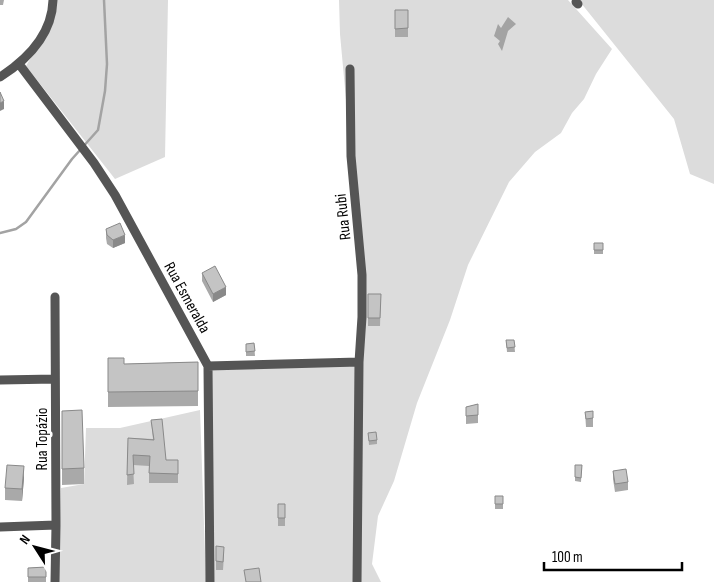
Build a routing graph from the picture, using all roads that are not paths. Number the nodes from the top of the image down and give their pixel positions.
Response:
1 (53, 0) edge
2 (19, 64) junction
3 (350, 69) dead end
4 (0, 77) edge
5 (54, 297) dead end
6 (359, 362) junction
7 (208, 366) junction
8 (55, 379) junction
9 (0, 380) edge
10 (56, 525) junction
11 (0, 526) edge
12 (55, 582) edge
13 (210, 582) edge
14 (356, 582) edge

1 - 2 street
2 - 4 street
2 - 7 street, Rua Esmeralda
3 - 6 street, Rua Rubi
5 - 8 street, Rua Topázio
6 - 7 street
6 - 14 street, Rua Rubi
7 - 13 street, Rua Esmeralda
8 - 9 street
8 - 10 street, Rua Topázio
10 - 11 street
10 - 12 street, Rua Topázio

